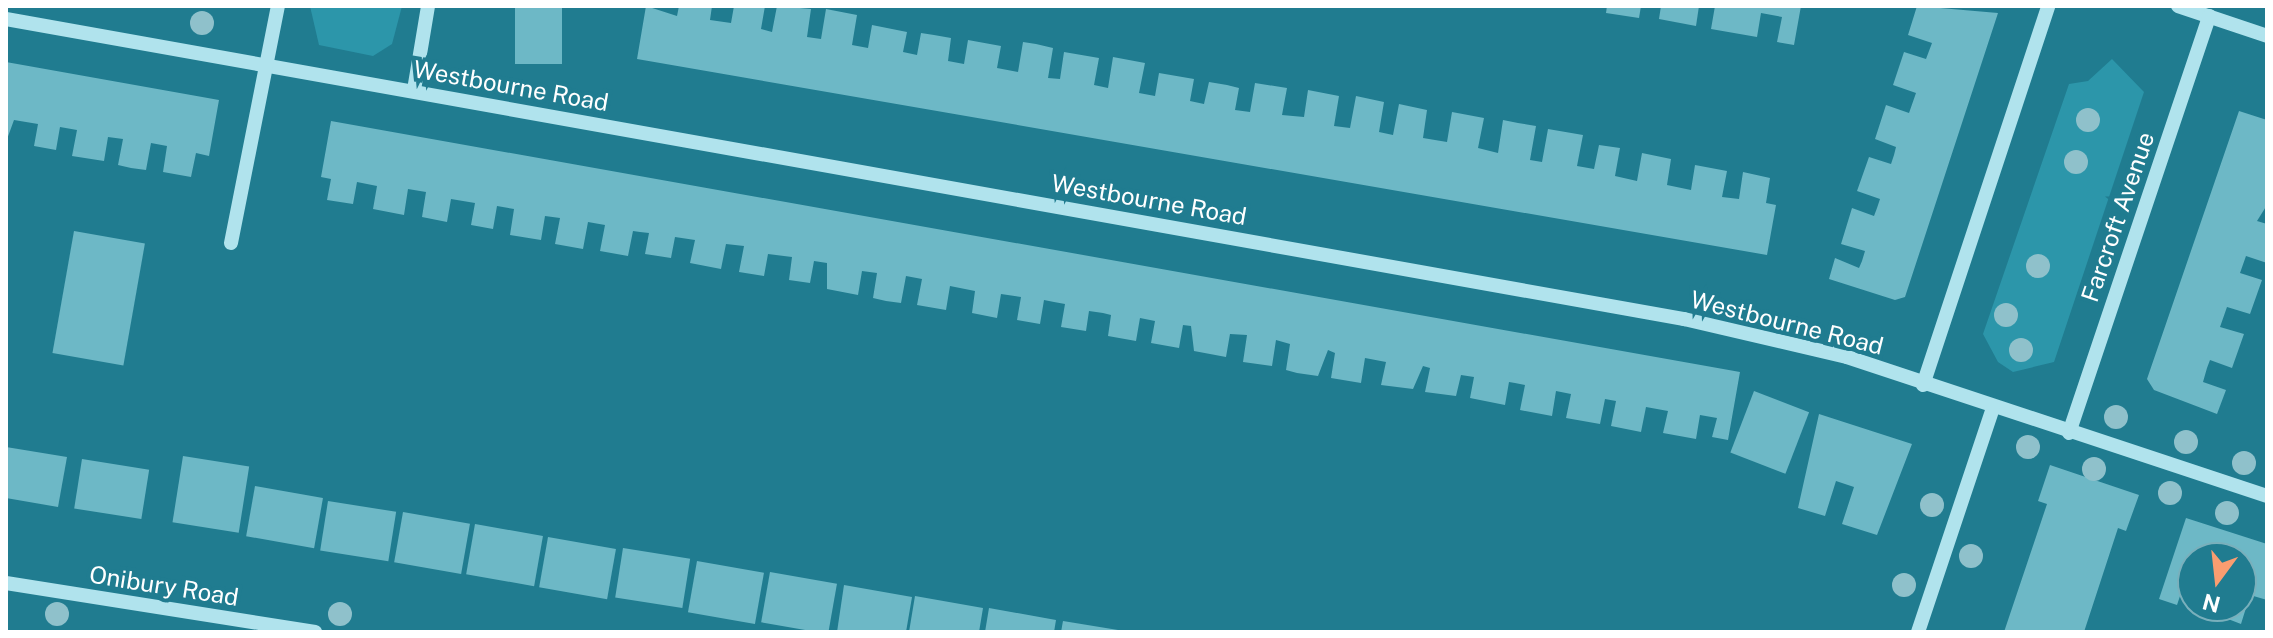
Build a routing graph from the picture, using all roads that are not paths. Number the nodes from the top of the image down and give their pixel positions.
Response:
1 (278, 6) edge
2 (428, 6) edge
3 (2048, 6) edge
4 (2178, 6) edge
5 (2209, 16) junction
6 (6, 19) edge
7 (2267, 36) edge
8 (269, 62) junction
9 (414, 90) junction
10 (231, 243) dead end
11 (1923, 385) junction
12 (1993, 408) junction
13 (2069, 433) junction
14 (2267, 496) edge
15 (6, 583) edge
16 (315, 632) edge
17 (1918, 632) edge

1 - 8 street
2 - 9 street
3 - 11 street
4 - 5 street
5 - 7 street
5 - 13 street, Farcroft Avenue
6 - 8 street, Westbourne Road
8 - 9 street, Westbourne Road
8 - 10 street
9 - 11 street, Westbourne Road
11 - 12 street, Westbourne Road
12 - 13 street, Westbourne Road
12 - 17 street
13 - 14 street, Westbourne Road
15 - 16 street, Onibury Road

